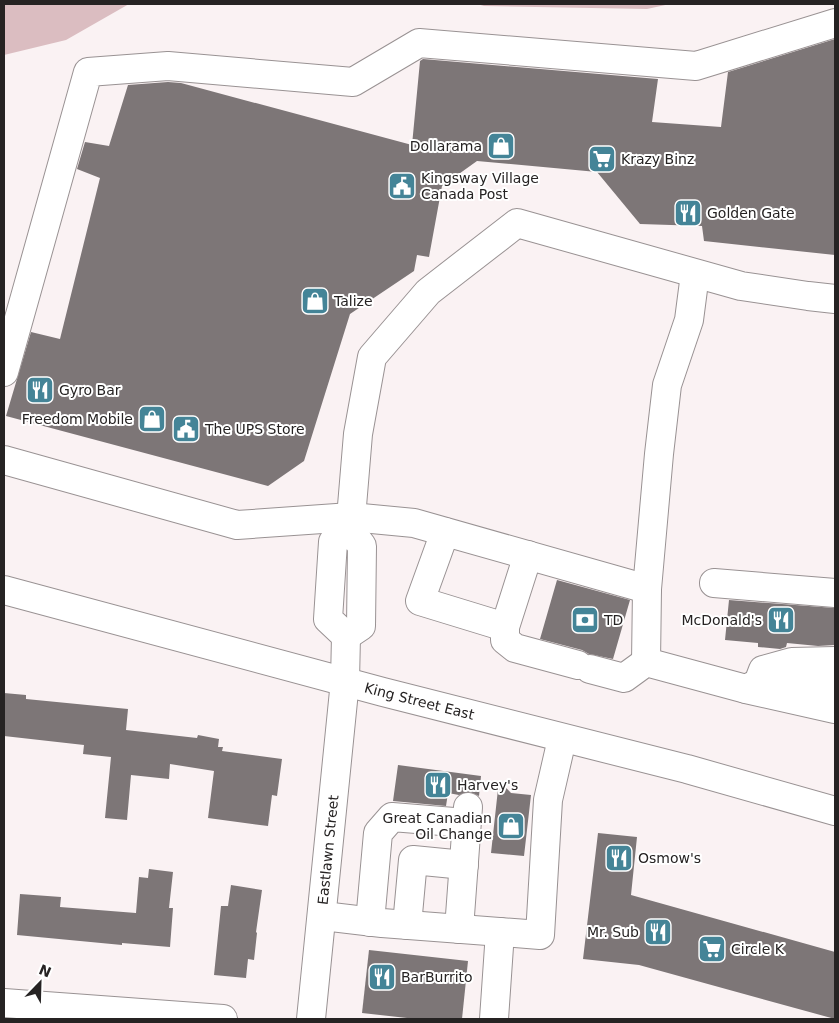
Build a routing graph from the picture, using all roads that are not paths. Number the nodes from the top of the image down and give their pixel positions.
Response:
1 (835, 23) edge
2 (695, 274) junction
3 (835, 299) edge
4 (4, 372) edge
5 (4, 460) edge
6 (350, 524) junction
7 (445, 532) junction
8 (528, 555) junction
9 (714, 583) dead end
10 (647, 589) junction
11 (4, 590) edge
12 (835, 593) edge
13 (505, 626) junction
14 (835, 661) edge
15 (646, 662) junction
16 (345, 681) junction
17 (835, 685) edge
18 (752, 686) junction
19 (835, 709) edge
20 (562, 739) junction
21 (835, 811) edge
22 (464, 864) junction
23 (323, 916) junction
24 (370, 922) junction
25 (407, 925) junction
26 (459, 929) junction
27 (500, 932) junction
28 (4, 1003) edge
29 (223, 1019) edge
30 (311, 1019) edge
31 (494, 1019) edge

1 - 4 main road
2 - 3 main road
2 - 6 main road
2 - 10 main road
5 - 6 main road
6 - 7 main road
6 - 16 main road, Eastlawn Street
7 - 8 main road
7 - 13 main road
8 - 10 main road
8 - 13 main road
9 - 12 main road
10 - 15 main road
11 - 16 main road, King Street East
13 - 15 main road
14 - 18 main road
15 - 18 main road
16 - 20 main road, King Street East
16 - 23 main road, Eastlawn Street
17 - 18 main road
18 - 19 main road
20 - 21 main road, King Street East
20 - 27 main road
22 - 24 main road
22 - 25 main road
22 - 26 main road
23 - 24 main road
23 - 30 main road, Eastlawn Street
24 - 25 main road
25 - 26 main road
26 - 27 main road
27 - 31 main road
28 - 29 main road

